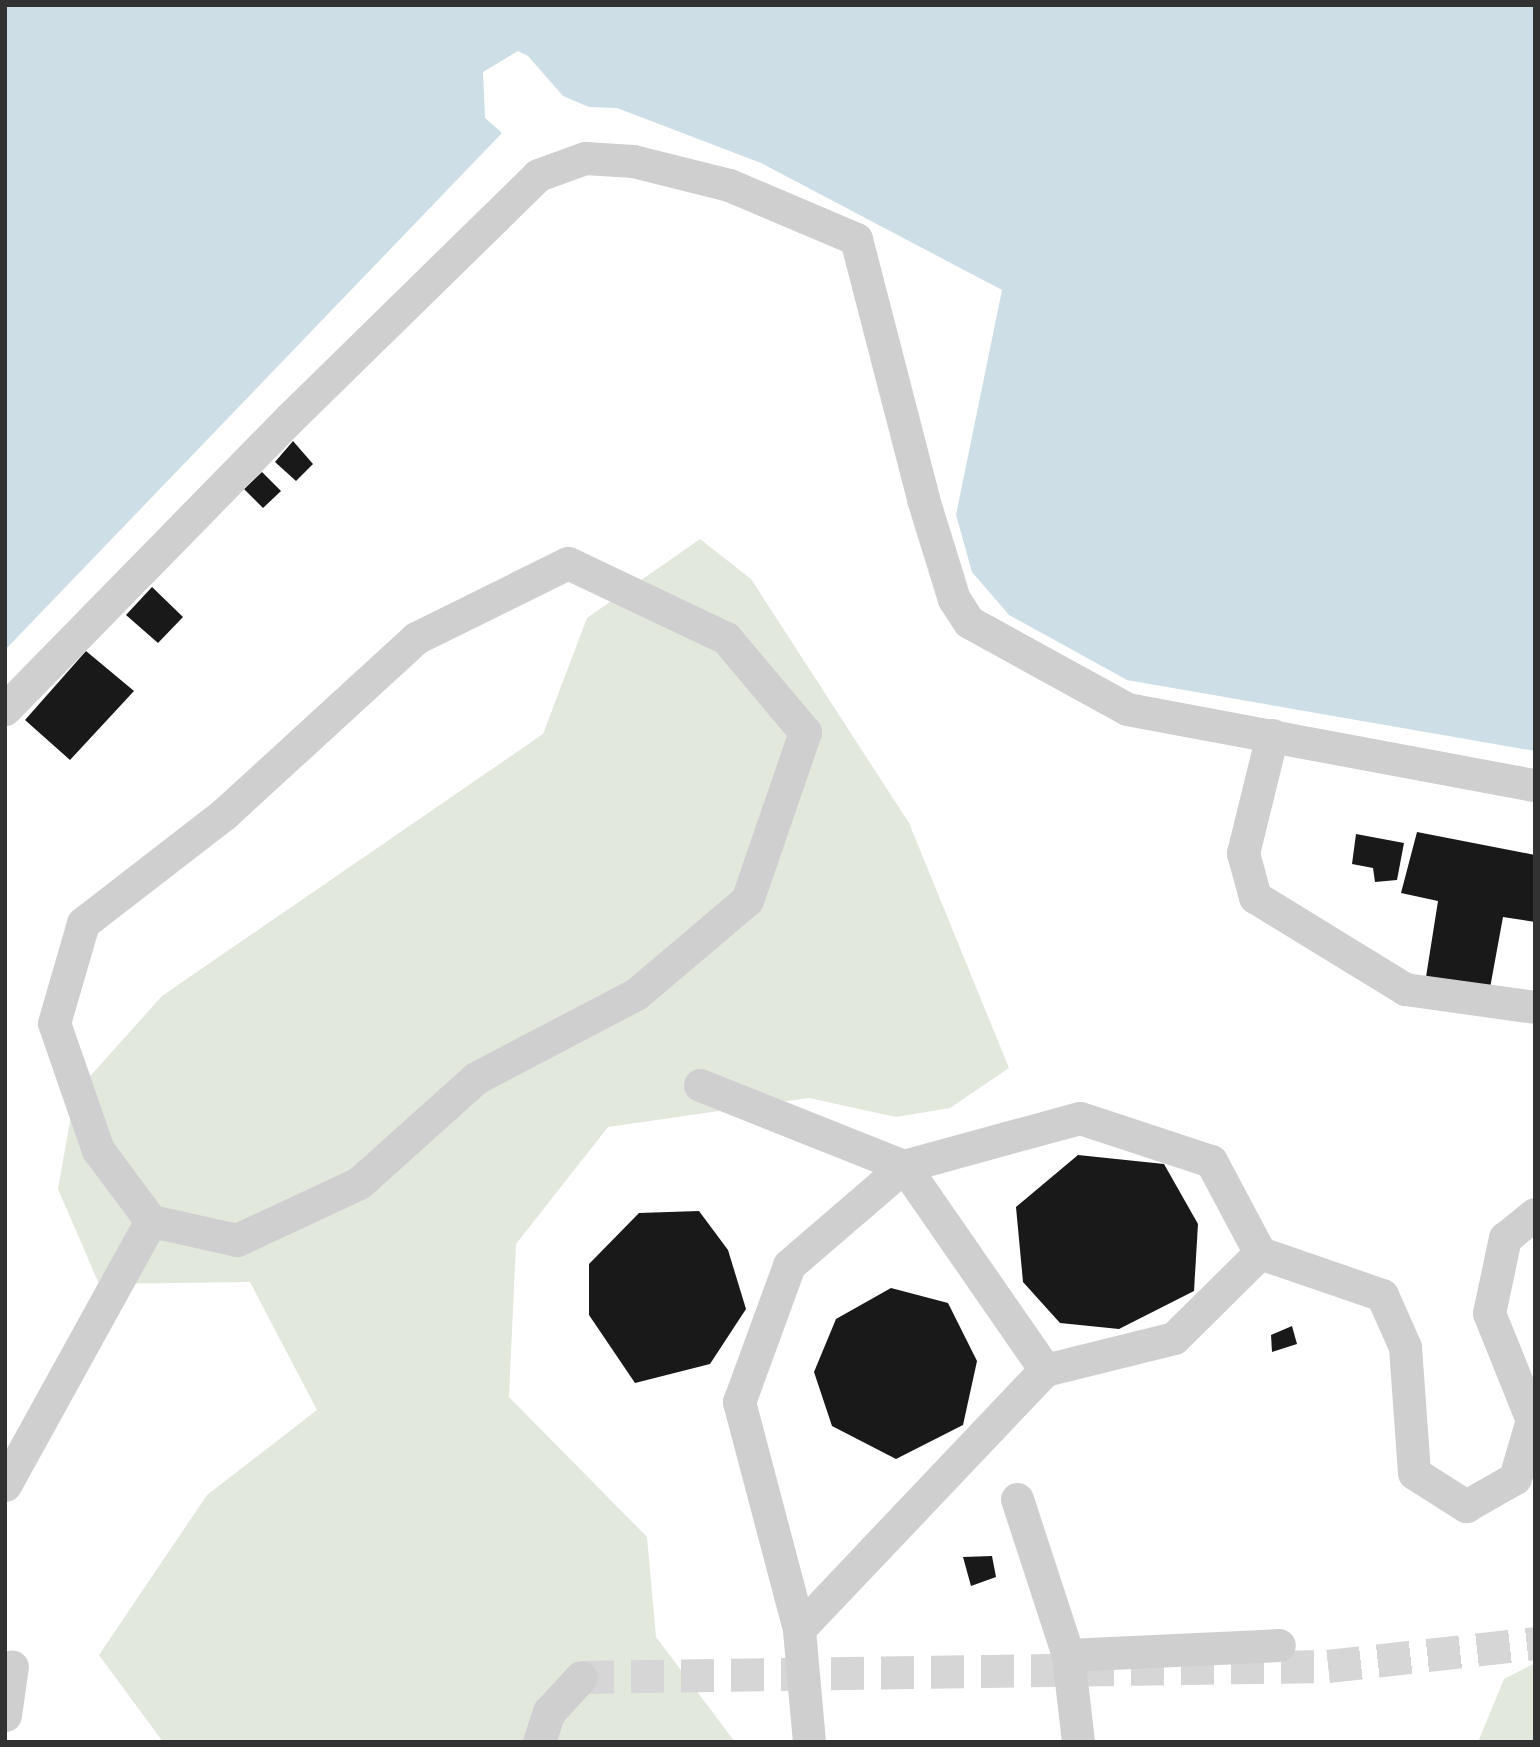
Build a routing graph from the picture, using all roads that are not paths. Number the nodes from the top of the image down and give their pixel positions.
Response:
1 (5, 709) edge
2 (1272, 735) junction
3 (1535, 785) edge
4 (1535, 1007) edge
5 (699, 1084) dead end
6 (904, 1166) junction
7 (1535, 1214) edge
8 (151, 1221) junction
9 (1260, 1253) junction
10 (1045, 1370) junction
11 (5, 1485) edge
12 (1017, 1499) dead end
13 (799, 1629) junction
14 (1279, 1645) dead end
15 (1068, 1655) junction
16 (12, 1665) dead end
17 (581, 1677) dead end
18 (5, 1715) edge
19 (539, 1742) edge
20 (809, 1742) edge
21 (1078, 1742) edge

1 - 2 lane
2 - 3 lane
2 - 4 lane
5 - 6 lane
6 - 9 lane
6 - 10 lane
6 - 13 lane
7 - 9 lane
8 - 8 lane
8 - 11 lane
9 - 10 lane
10 - 13 lane
12 - 15 lane
13 - 20 lane
14 - 15 lane
15 - 21 lane
16 - 18 lane
17 - 19 lane

